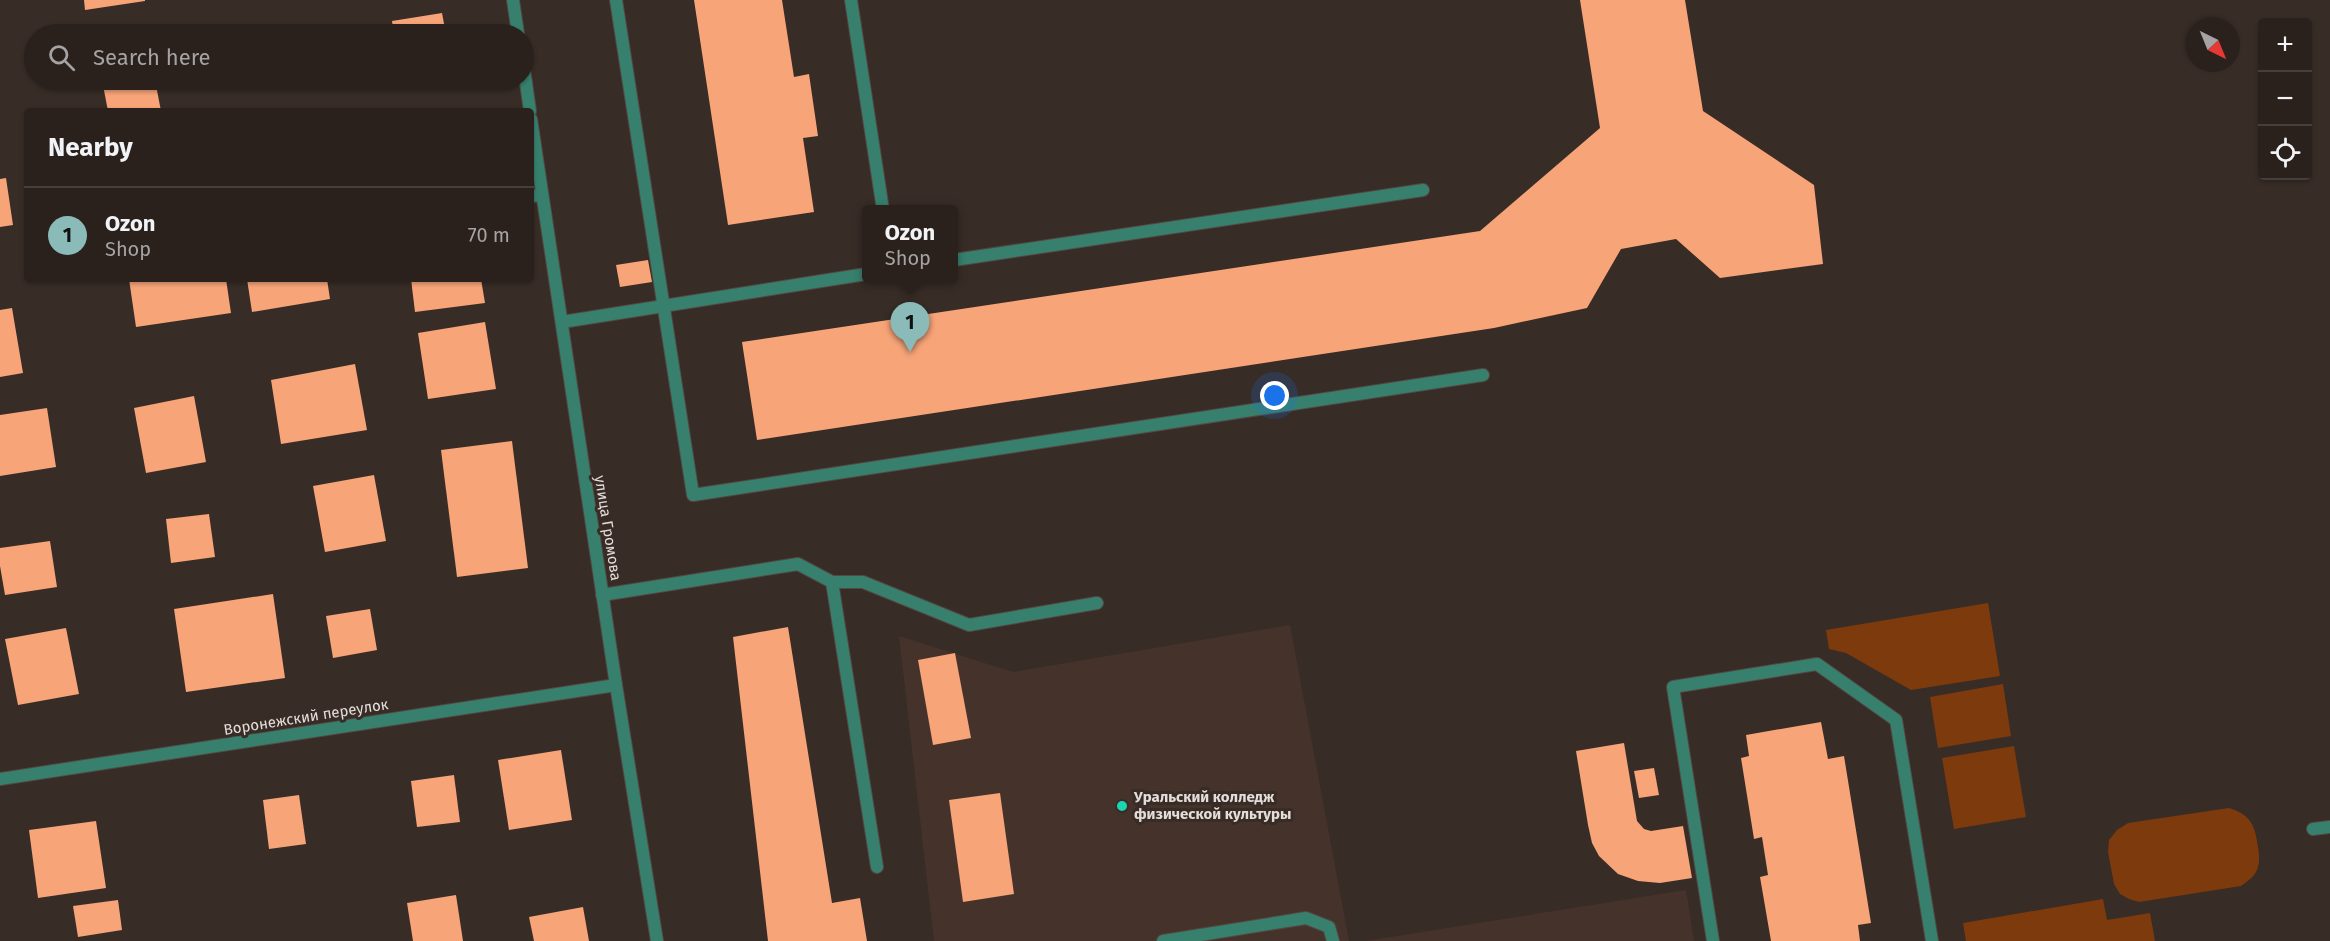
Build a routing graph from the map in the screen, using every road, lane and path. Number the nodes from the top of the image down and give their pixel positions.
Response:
1 (513, 0) edge
2 (616, 0) edge
3 (851, 0) edge
4 (517, 24) edge
5 (527, 90) edge
6 (530, 108) edge
7 (534, 158) edge
8 (1423, 190) dead end
9 (537, 196) edge
10 (882, 205) edge
11 (958, 260) edge
12 (862, 275) edge
13 (665, 306) junction
14 (561, 322) junction
15 (1483, 375) dead end
16 (832, 582) junction
17 (602, 595) junction
18 (1097, 603) dead end
19 (616, 685) junction
20 (0, 778) edge
21 (2330, 827) edge
22 (2313, 830) dead end
23 (877, 867) dead end
24 (657, 941) edge
25 (1163, 941) edge
26 (1333, 941) edge
27 (1713, 941) edge
28 (1932, 941) edge

1 - 4 street
2 - 13 street
3 - 10 street
5 - 6 street
7 - 9 street, улица Громова
8 - 11 street
9 - 14 street, улица Громова
12 - 13 street
13 - 14 street
13 - 15 street
14 - 17 street, улица Громова
16 - 17 street
16 - 18 street
16 - 23 street
17 - 19 street, улица Громова
19 - 20 street, Воронежский переулок
19 - 24 street, улица Громова
21 - 22 street
25 - 26 street
27 - 28 street

